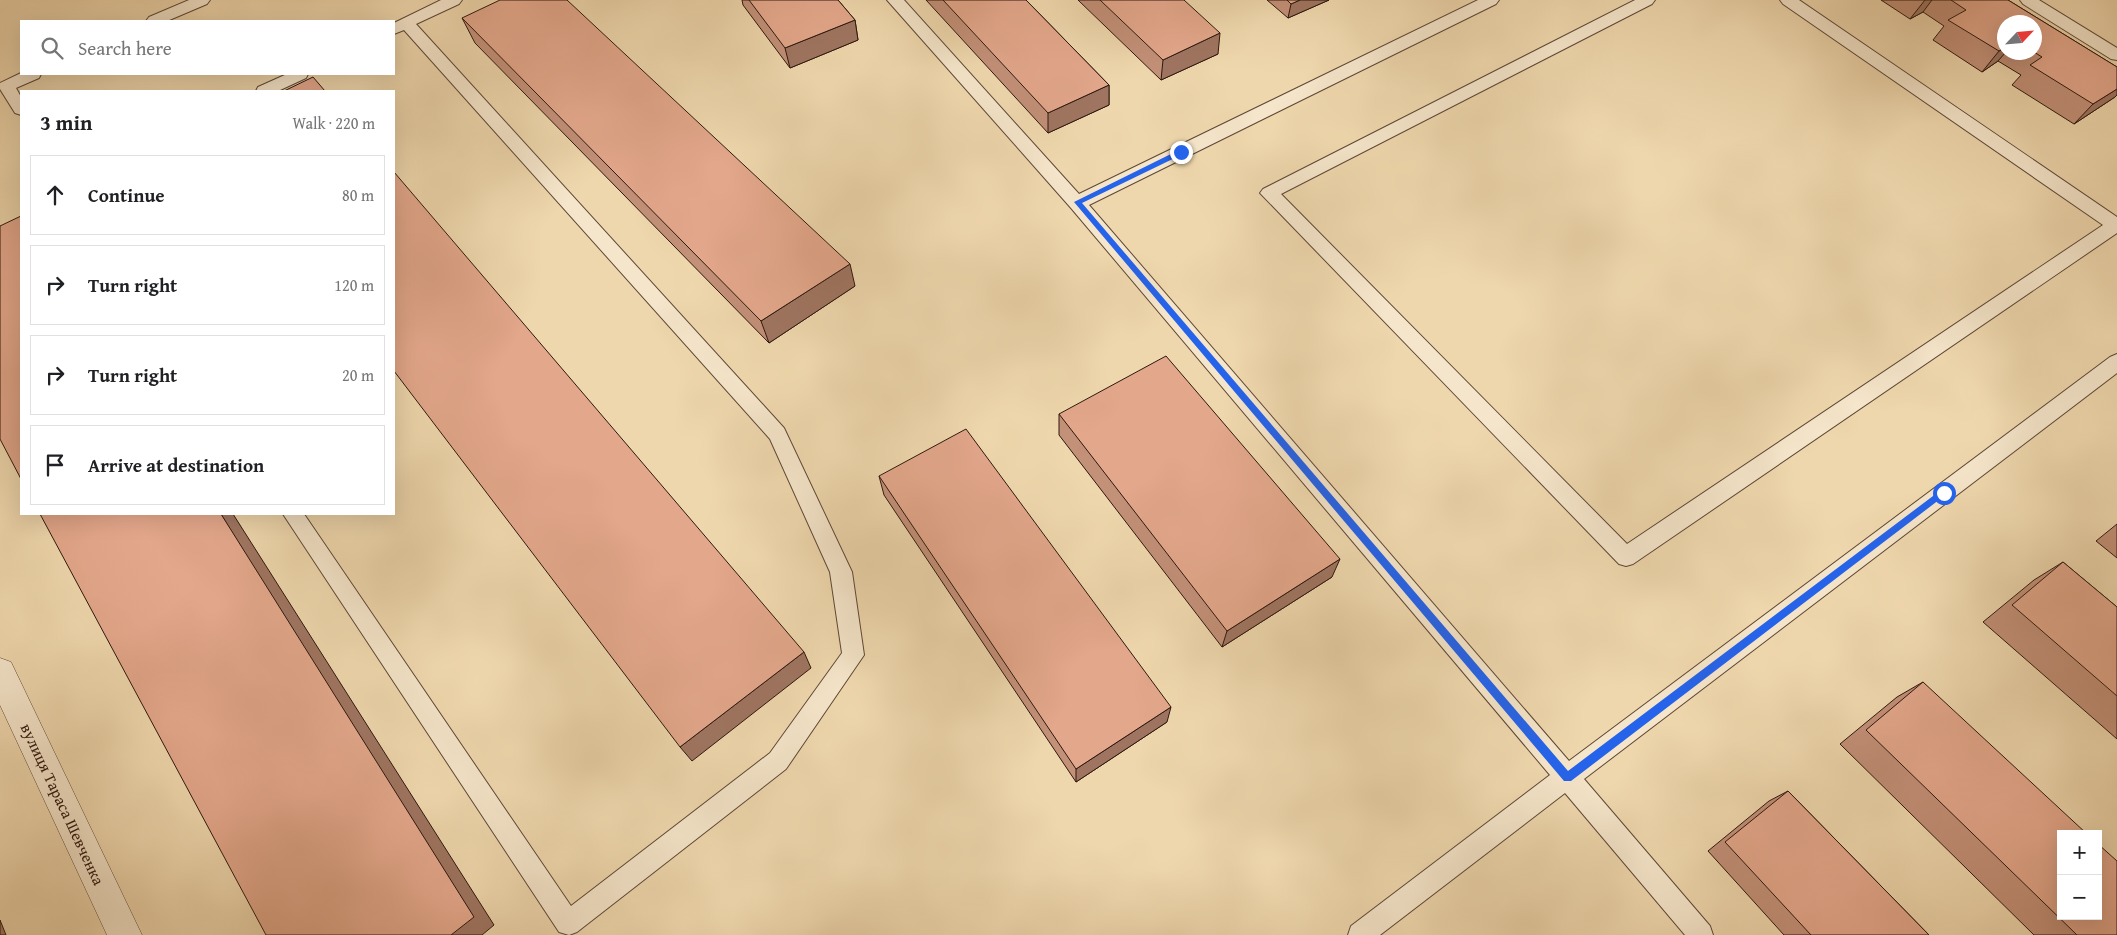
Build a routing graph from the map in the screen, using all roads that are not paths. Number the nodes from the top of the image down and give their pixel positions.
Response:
1 (202, 0) edge
2 (454, 0) edge
3 (896, 0) edge
4 (1491, 0) edge
5 (1647, 0) edge
6 (1788, 0) edge
7 (2028, 0) edge
8 (156, 20) edge
9 (400, 26) edge
10 (2117, 55) edge
11 (31, 75) edge
12 (298, 75) edge
13 (266, 90) edge
14 (20, 107) edge
15 (1077, 202) junction
16 (2116, 225) edge
17 (2117, 362) edge
18 (294, 515) edge
19 (0, 672) edge
20 (1567, 777) junction
21 (125, 935) edge
22 (1360, 935) edge
23 (1701, 935) edge

1 - 8 lane
2 - 9 lane
3 - 15 lane
4 - 15 lane
5 - 16 lane
6 - 16 lane
7 - 10 lane
9 - 18 lane
11 - 14 lane
12 - 13 lane
15 - 20 lane
17 - 20 lane
19 - 21 street, вулиця Тараса Шевченка
20 - 22 lane
20 - 23 lane

